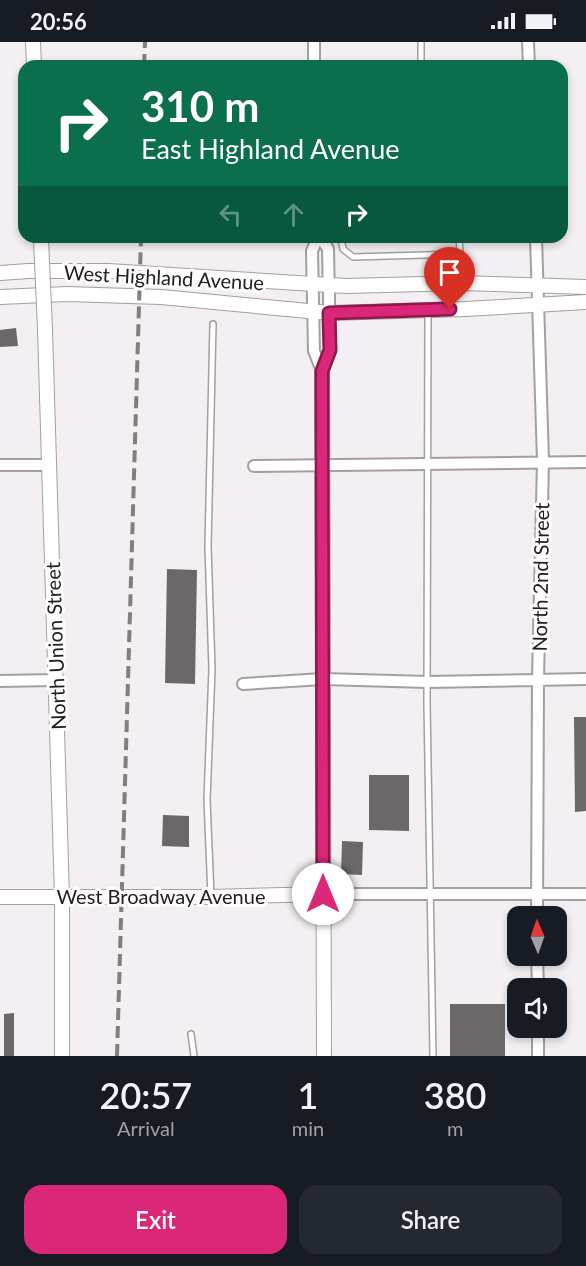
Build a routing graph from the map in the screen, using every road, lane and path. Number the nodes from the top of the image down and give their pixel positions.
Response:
1 (33, 42) edge
2 (314, 42) edge
3 (421, 42) edge
4 (528, 42) edge
5 (34, 60) edge
6 (314, 60) edge
7 (421, 60) edge
8 (529, 60) edge
9 (41, 243) edge
10 (316, 243) edge
11 (324, 243) edge
12 (342, 243) edge
13 (459, 243) edge
14 (536, 243) edge
15 (460, 254) junction
16 (0, 273) edge
17 (462, 284) junction
18 (538, 284) junction
19 (313, 285) junction
20 (328, 286) junction
21 (586, 287) edge
22 (0, 297) edge
23 (586, 302) edge
24 (538, 305) junction
25 (428, 310) junction
26 (313, 312) junction
27 (329, 313) junction
28 (213, 324) dead end
29 (322, 371) junction
30 (543, 461) junction
31 (586, 462) edge
32 (428, 463) junction
33 (321, 464) junction
34 (0, 465) edge
35 (50, 465) junction
36 (254, 466) dead end
37 (323, 679) junction
38 (538, 679) junction
39 (586, 679) edge
40 (56, 680) junction
41 (0, 681) edge
42 (428, 682) junction
43 (243, 684) dead end
44 (323, 894) junction
45 (537, 894) junction
46 (586, 894) edge
47 (432, 895) junction
48 (0, 897) edge
49 (62, 897) junction
50 (211, 897) junction
51 (537, 906) edge
52 (191, 1034) dead end
53 (538, 1038) edge
54 (62, 1056) edge
55 (194, 1056) edge
56 (324, 1056) edge
57 (433, 1056) edge
58 (538, 1056) edge

1 - 5 main road
2 - 6 street
3 - 7 lane
4 - 8 street
9 - 35 main road, North Union Street, bridge
10 - 19 street
11 - 20 street
12 - 15 lane
13 - 15 lane
14 - 18 street, North 2nd Street
15 - 17 lane
16 - 19 main road, West Highland Avenue
17 - 18 main road, West Highland Avenue
17 - 20 main road, West Highland Avenue
18 - 21 main road, West Highland Avenue
18 - 24 street, North 2nd Street
19 - 20 main road, West Highland Avenue
19 - 26 street
20 - 27 street
22 - 26 main road, West Highland Avenue
23 - 24 main road, West Highland Avenue
24 - 25 main road, West Highland Avenue
24 - 30 street, North 2nd Street
25 - 27 main road, West Highland Avenue
25 - 32 lane
26 - 27 main road, West Highland Avenue
26 - 29 street
27 - 29 street
28 - 50 lane
29 - 33 main road
30 - 31 street
30 - 32 street
30 - 38 street, North 2nd Street
32 - 33 street
32 - 42 lane
33 - 36 street
33 - 37 main road
34 - 35 street
35 - 40 main road, North Union Street
37 - 42 street
37 - 43 street
37 - 44 main road
38 - 39 street
38 - 42 street
38 - 45 street, North 2nd Street
40 - 41 street
40 - 49 main road, North Union Street
42 - 47 lane
44 - 47 street
44 - 50 main road, West Broadway Avenue
44 - 56 main road
45 - 46 street
45 - 47 street
45 - 51 street, North 2nd Street
47 - 57 lane
48 - 49 main road, West Broadway Avenue
49 - 50 main road, West Broadway Avenue
49 - 54 main road, North Union Street
52 - 55 lane
53 - 58 street

